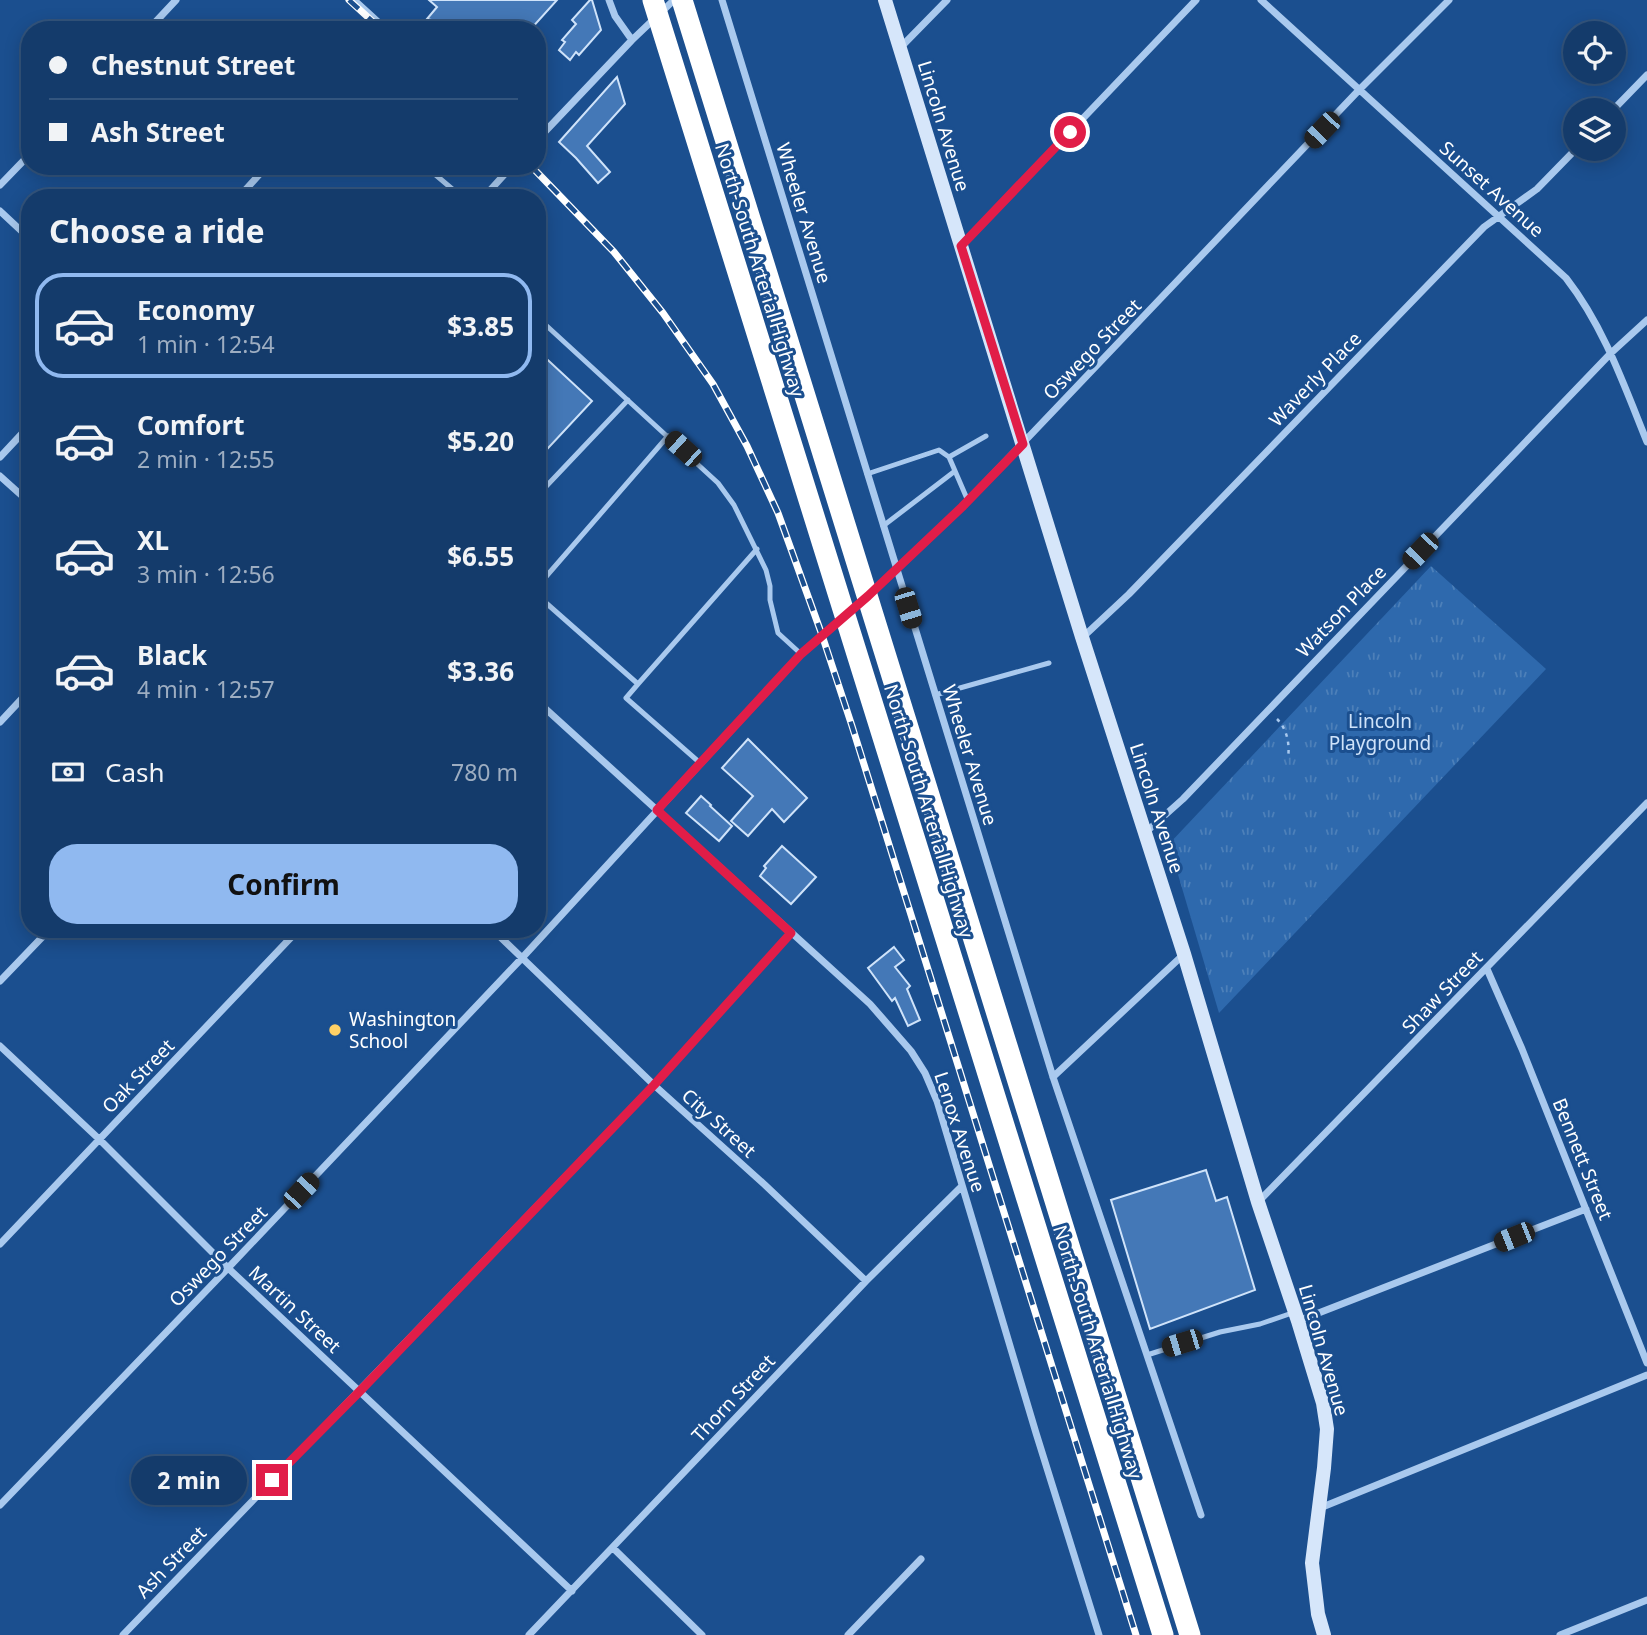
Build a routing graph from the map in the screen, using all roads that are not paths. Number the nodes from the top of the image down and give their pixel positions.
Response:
1 (176, 0) edge
2 (354, 0) edge
3 (610, 0) edge
4 (674, 0) edge
5 (682, 0) edge
6 (722, 0) edge
7 (884, 0) edge
8 (947, 0) edge
9 (1196, 0) edge
10 (1261, 0) edge
11 (1449, 0) edge
12 (655, 8) edge
13 (157, 21) edge
14 (377, 21) edge
15 (632, 40) junction
16 (899, 48) junction
17 (1647, 75) edge
18 (1359, 90) junction
19 (1625, 98) edge
20 (546, 131) edge
21 (1564, 161) edge
22 (21, 163) edge
23 (259, 175) edge
24 (438, 175) edge
25 (504, 175) edge
26 (0, 185) edge
27 (246, 189) edge
28 (453, 189) edge
29 (491, 189) edge
30 (0, 211) edge
31 (1500, 216) junction
32 (21, 231) edge
33 (961, 246) junction
34 (1647, 320) edge
35 (546, 325) edge
36 (1611, 353) junction
37 (628, 400) junction
38 (21, 435) edge
39 (668, 436) junction
40 (986, 436) dead end
41 (1647, 442) edge
42 (1023, 444) junction
43 (0, 457) edge
44 (948, 457) junction
45 (955, 471) junction
46 (867, 474) junction
47 (0, 476) edge
48 (546, 487) edge
49 (21, 495) edge
50 (968, 500) junction
51 (883, 526) junction
52 (757, 549) junction
53 (896, 569) junction
54 (546, 577) edge
55 (868, 596) junction
56 (546, 603) edge
57 (844, 616) junction
58 (1082, 637) junction
59 (801, 654) junction
60 (1049, 663) dead end
61 (638, 684) junction
62 (935, 695) junction
63 (21, 700) edge
64 (546, 709) edge
65 (0, 722) edge
66 (700, 764) junction
67 (1647, 803) edge
68 (657, 810) junction
69 (1145, 833) junction
70 (546, 932) edge
71 (791, 933) junction
72 (41, 938) edge
73 (290, 938) edge
74 (501, 938) edge
75 (540, 938) edge
76 (1184, 954) junction
77 (522, 958) junction
78 (1487, 969) junction
79 (0, 981) edge
80 (0, 1046) edge
81 (1054, 1077) junction
82 (654, 1085) junction
83 (99, 1139) junction
84 (962, 1186) junction
85 (1258, 1202) junction
86 (1586, 1209) junction
87 (0, 1244) edge
88 (228, 1268) junction
89 (866, 1281) junction
90 (1296, 1317) junction
91 (1147, 1354) junction
92 (1647, 1363) edge
93 (1647, 1375) edge
94 (360, 1391) junction
95 (0, 1505) edge
96 (1318, 1509) junction
97 (1201, 1515) dead end
98 (613, 1548) junction
99 (921, 1559) dead end
100 (572, 1591) junction
101 (1647, 1600) edge
102 (123, 1635) edge
103 (529, 1635) edge
104 (702, 1635) edge
105 (848, 1635) edge
106 (1100, 1635) edge
107 (1163, 1635) edge
108 (1190, 1635) edge
109 (1324, 1635) edge
110 (1560, 1635) edge

1 - 13 street
2 - 14 street
3 - 15 street
4 - 12 street
5 - 55 highway, North-South Arterial Highway
6 - 46 street, Wheeler Avenue
7 - 16 street, Lincoln Avenue
8 - 16 street
9 - 33 street
10 - 18 street, Sunset Avenue
11 - 18 street, Oswego Street
12 - 15 street
12 - 57 highway, North-South Arterial Highway
15 - 20 street
16 - 33 street, Lincoln Avenue
17 - 19 street
18 - 31 street, Sunset Avenue
18 - 42 street, Oswego Street
21 - 31 street, Waverly Place
22 - 26 street
23 - 27 street
24 - 28 lane
25 - 29 street
30 - 32 street
31 - 36 street, Sunset Avenue
31 - 58 street, Waverly Place
33 - 42 street, Lincoln Avenue
34 - 36 street, Watson Place
35 - 37 lane
36 - 41 street, Sunset Avenue
36 - 69 street, Watson Place
37 - 39 lane
37 - 48 lane
38 - 43 street
39 - 52 lane
39 - 54 lane
40 - 44 lane
42 - 50 street, Oswego Street
42 - 58 street, Lincoln Avenue
44 - 45 lane
44 - 46 lane
45 - 50 lane
45 - 51 lane
46 - 51 street, Wheeler Avenue
47 - 49 street
50 - 53 street, Oswego Street
51 - 53 street, Wheeler Avenue
52 - 59 lane
52 - 61 lane
53 - 55 street, Oswego Street
53 - 62 street, Wheeler Avenue
55 - 57 street, Oswego Street
55 - 108 highway, North-South Arterial Highway
56 - 61 lane
57 - 59 street, Oswego Street
57 - 107 highway, North-South Arterial Highway
58 - 69 street, Lincoln Avenue
59 - 66 street, Oswego Street
60 - 62 lane
61 - 66 lane
62 - 81 street, Wheeler Avenue
63 - 65 street
64 - 68 street, Lenox Avenue
66 - 68 street, Oswego Street
67 - 78 street, Shaw Street
68 - 70 street, Oswego Street
68 - 71 street, Lenox Avenue
69 - 76 street, Lincoln Avenue
71 - 82 street, Ash Street
71 - 84 street, Lenox Avenue
72 - 79 street
73 - 83 street, Oak Street
74 - 77 street, City Street
75 - 77 street, Oswego Street
76 - 81 street
76 - 85 street, Lincoln Avenue
77 - 82 street, City Street
77 - 88 street, Oswego Street
78 - 85 street, Shaw Street
78 - 86 street, Bennett Street
80 - 83 street, Martin Street
81 - 91 street, Wheeler Avenue
82 - 89 street, City Street
82 - 94 street, Ash Street
83 - 87 street, Oak Street
83 - 88 street, Martin Street
84 - 89 street, Thorn Street
84 - 106 street, Lenox Avenue
85 - 90 street, Lincoln Avenue
86 - 90 street
86 - 92 street, Bennett Street
88 - 94 street, Martin Street
88 - 95 street, Oswego Street
89 - 98 street, Thorn Street
90 - 91 lane
90 - 96 street, Lincoln Avenue
91 - 97 street, Wheeler Avenue
93 - 96 street
94 - 100 street, Martin Street
94 - 102 street, Ash Street
96 - 109 street, Lincoln Avenue
98 - 100 street, Thorn Street
98 - 104 street
99 - 105 street
100 - 103 street, Thorn Street
101 - 110 street

